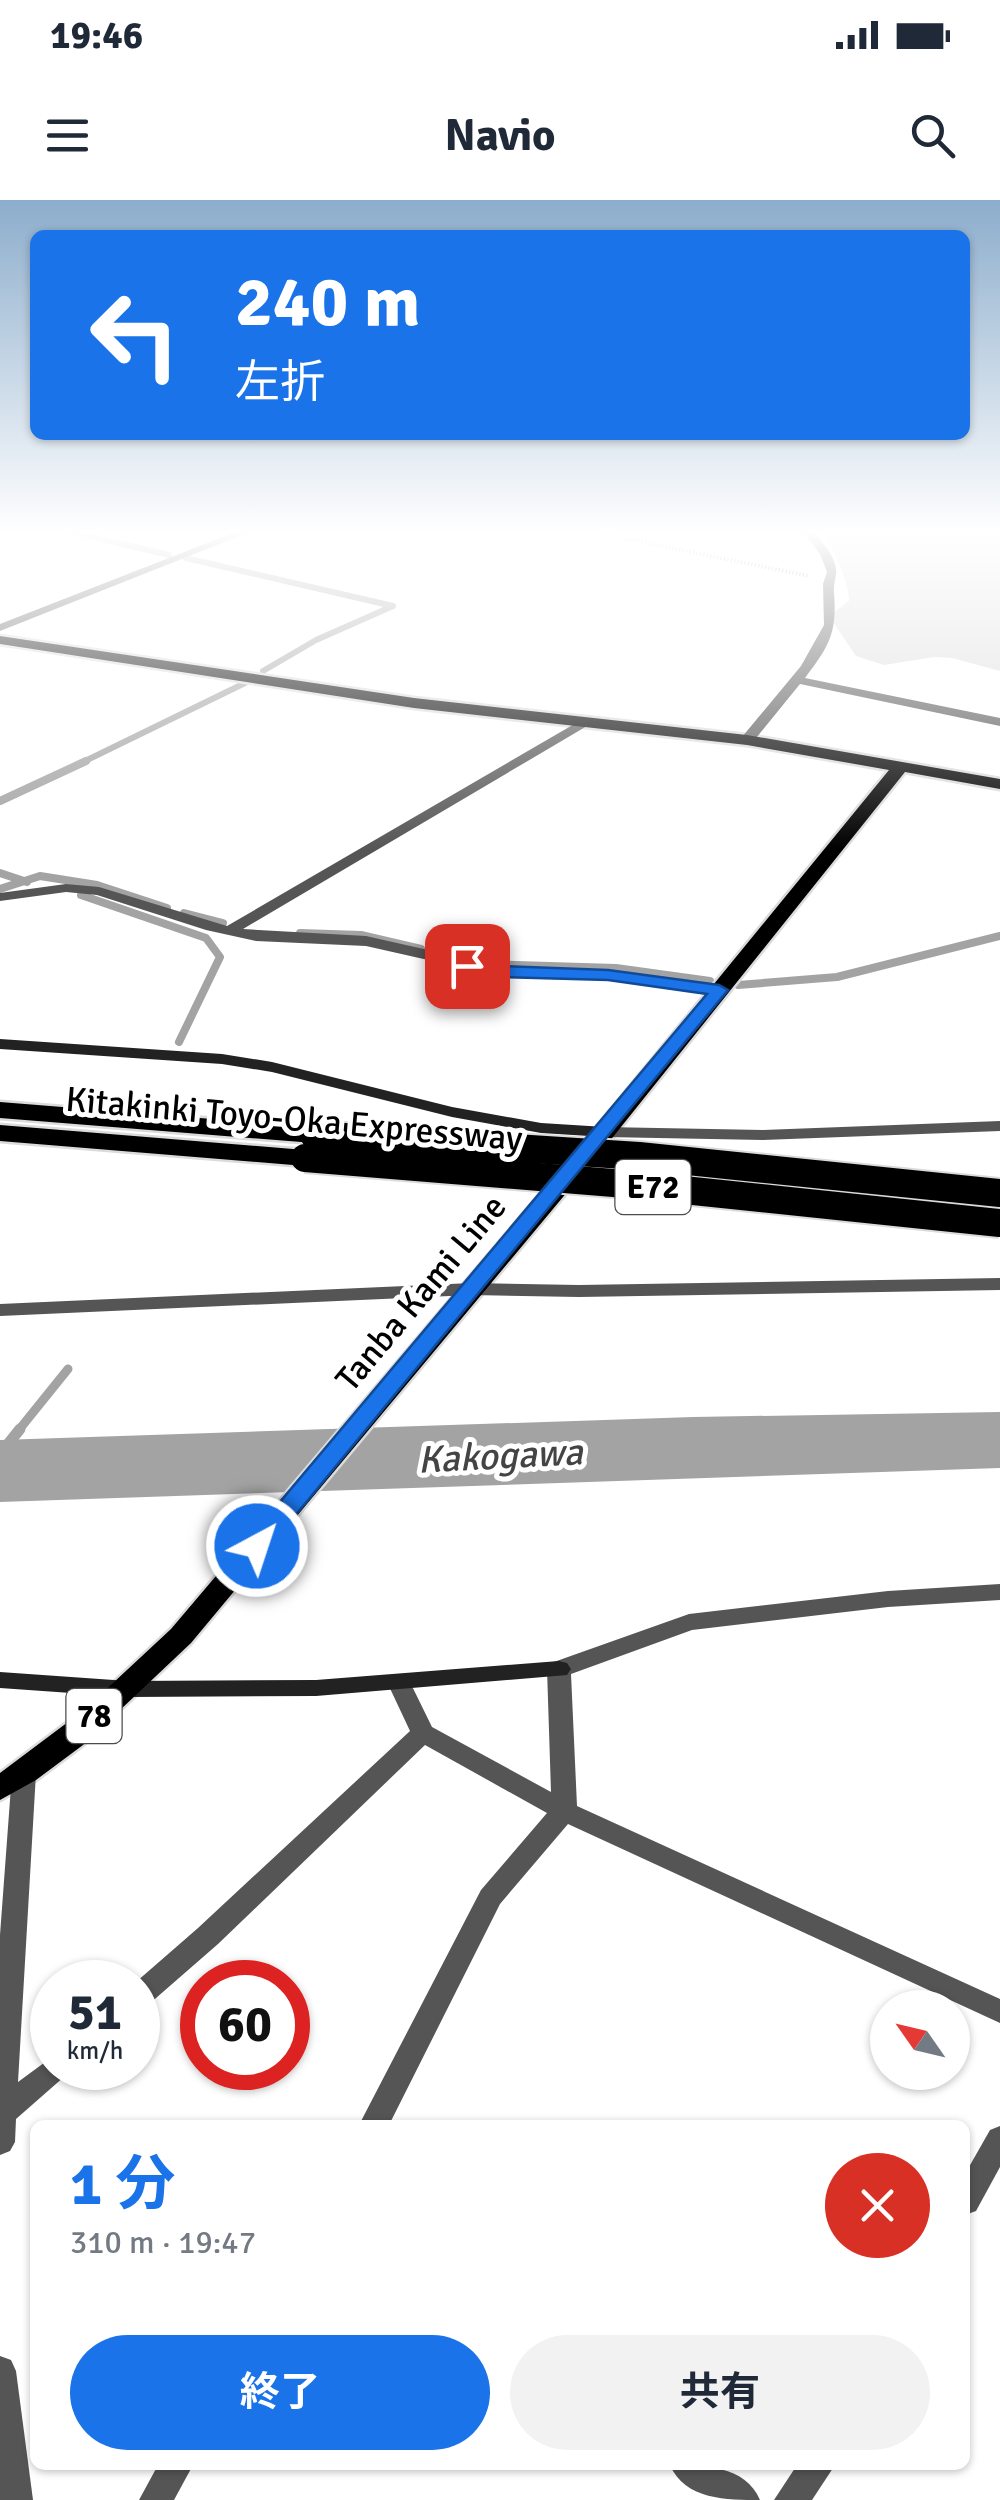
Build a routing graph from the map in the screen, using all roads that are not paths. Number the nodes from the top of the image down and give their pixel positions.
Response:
1 (824, 636) edge
2 (0, 640) edge
3 (797, 680) junction
4 (1000, 722) edge
5 (583, 723) junction
6 (747, 740) junction
7 (902, 766) junction
8 (1000, 784) edge
9 (0, 897) edge
10 (229, 931) junction
11 (719, 990) junction
12 (0, 1044) edge
13 (0, 1110) edge
14 (1000, 1126) edge
15 (605, 1132) junction
16 (0, 1134) edge
17 (310, 1147) junction
18 (1000, 1193) edge
19 (1000, 1223) edge
20 (1000, 1284) edge
21 (467, 1297) junction
22 (0, 1310) edge
23 (1000, 1592) edge
24 (559, 1669) junction
25 (0, 1680) edge
26 (399, 1682) junction
27 (128, 1689) junction
28 (423, 1732) junction
29 (12, 1780) edge
30 (564, 1811) junction
31 (160, 1977) edge
32 (1000, 2012) edge
33 (33, 2090) edge
34 (377, 2120) edge
35 (0, 2123) edge
36 (1000, 2139) edge
37 (970, 2193) edge
38 (0, 2371) edge
39 (173, 2470) edge
40 (695, 2470) edge
41 (814, 2470) edge
42 (16, 2500) edge
43 (156, 2500) edge
44 (743, 2500) edge
45 (792, 2500) edge

1 - 3 street
2 - 5 main road
3 - 4 street
3 - 6 street
5 - 6 main road
5 - 10 street
6 - 7 main road
7 - 8 main road
7 - 11 main road, Tanba Kami Line / 78
9 - 10 street
10 - 11 street
11 - 15 main road, Tanba Kami Line / 78
12 - 15 street
13 - 17 highway, Kitakinki Toyo-Oka Expressway / E72
14 - 15 street
15 - 21 main road, Tanba Kami Line / 78
16 - 17 highway, Kitakinki Toyo-Oka Expressway / E72
17 - 18 highway, Kitakinki Toyo-Oka Expressway / E72, bridge
17 - 19 highway, Kitakinki Toyo-Oka Expressway / E72, bridge
20 - 21 street
21 - 22 street
21 - 27 main road, Tanba Kami Line / 78
23 - 24 street
24 - 26 street
24 - 30 street
25 - 27 street
26 - 27 street
26 - 28 street
27 - 29 main road, Tanba Kami Line / 78
28 - 30 street
28 - 31 street
29 - 35 street
30 - 32 street
30 - 34 street
33 - 35 street
36 - 37 street
38 - 42 street
39 - 43 street
40 - 44 street
41 - 45 street

